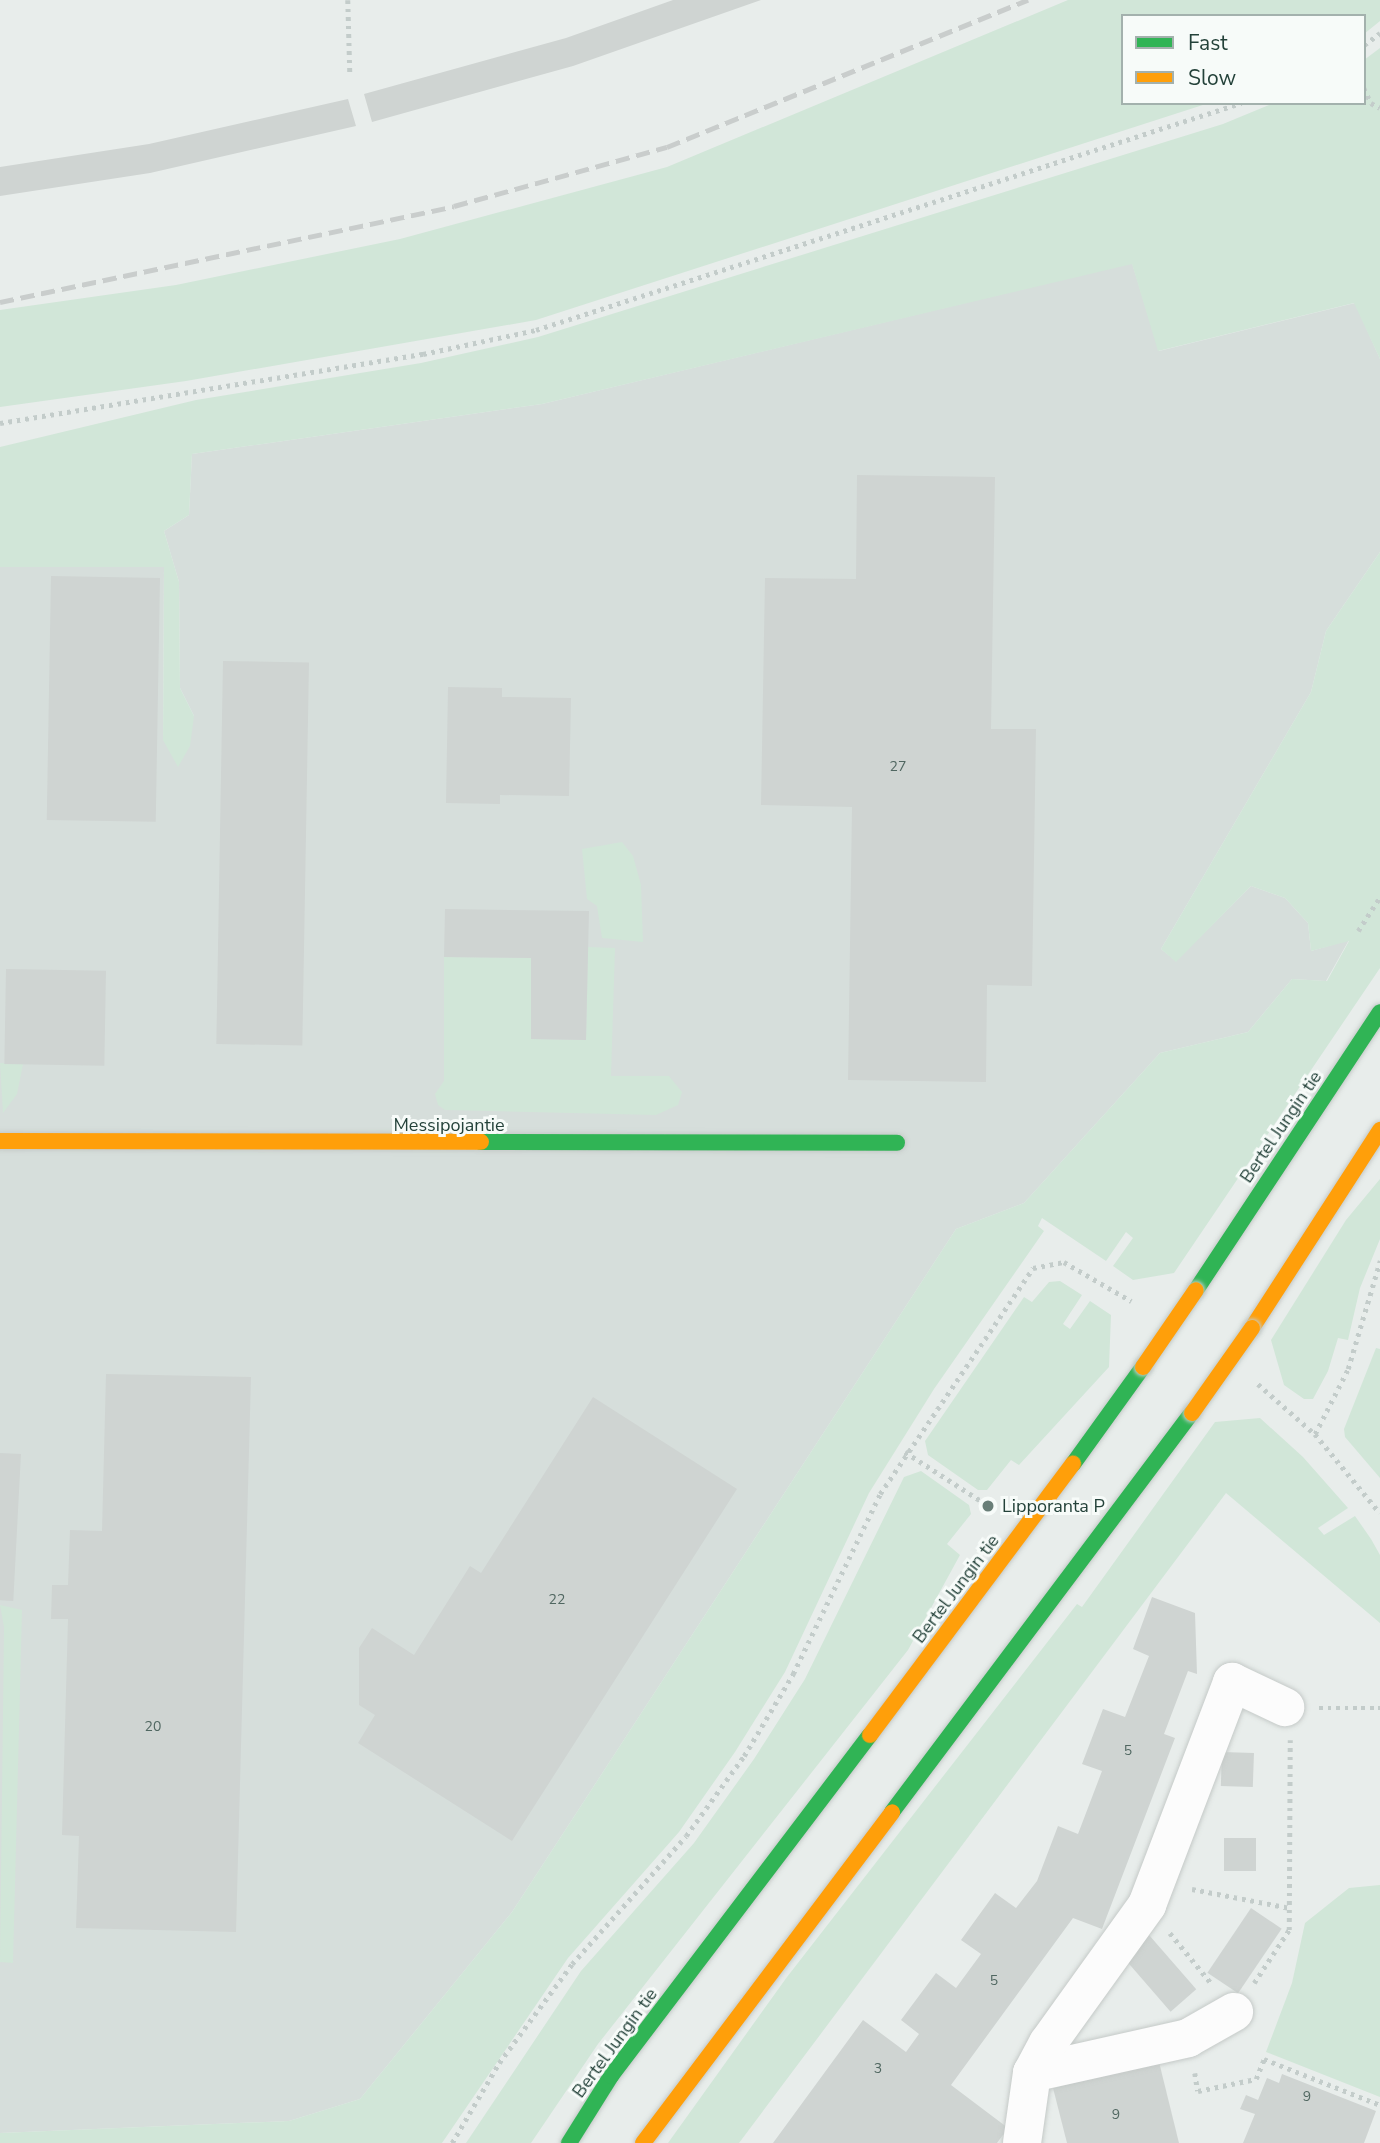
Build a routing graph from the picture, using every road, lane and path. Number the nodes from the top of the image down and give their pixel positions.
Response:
1 (348, 0) edge
2 (350, 72) dead end
3 (1366, 92) edge
4 (1235, 105) edge
5 (1380, 108) edge
6 (0, 423) edge
7 (1380, 897) edge
8 (1358, 931) dead end
9 (1380, 1012) edge
10 (1380, 1129) edge
11 (0, 1141) edge
12 (897, 1143) dead end
13 (1380, 1261) edge
14 (1131, 1301) dead end
15 (1258, 1384) dead end
16 (1315, 1434) junction
17 (905, 1452) junction
18 (1380, 1513) edge
19 (1025, 1530) junction
20 (1285, 1707) junction
21 (1380, 1708) edge
22 (1152, 1894) junction
23 (1290, 1909) junction
24 (1234, 2012) junction
25 (1188, 2038) junction
26 (1032, 2073) junction
27 (611, 2076) junction
28 (1380, 2105) edge
29 (453, 2143) edge
30 (553, 2143) edge
31 (569, 2143) edge
32 (643, 2143) edge
33 (1022, 2143) edge

1 - 2 path
3 - 5 path
4 - 6 path
7 - 8 path
9 - 19 main road, Bertel Jungin tie, bridge
10 - 32 main road, bridge
11 - 12 main road, Messipojantie
13 - 16 path
14 - 17 path
15 - 16 path
16 - 18 path
17 - 19 path
17 - 29 path
19 - 27 main road, Bertel Jungin tie
20 - 21 path
20 - 22 street
20 - 23 path
22 - 23 path
22 - 24 path
22 - 26 street
23 - 24 path
24 - 25 street
25 - 26 street
25 - 28 path
26 - 33 street
27 - 30 main road
27 - 31 main road, Bertel Jungin tie

